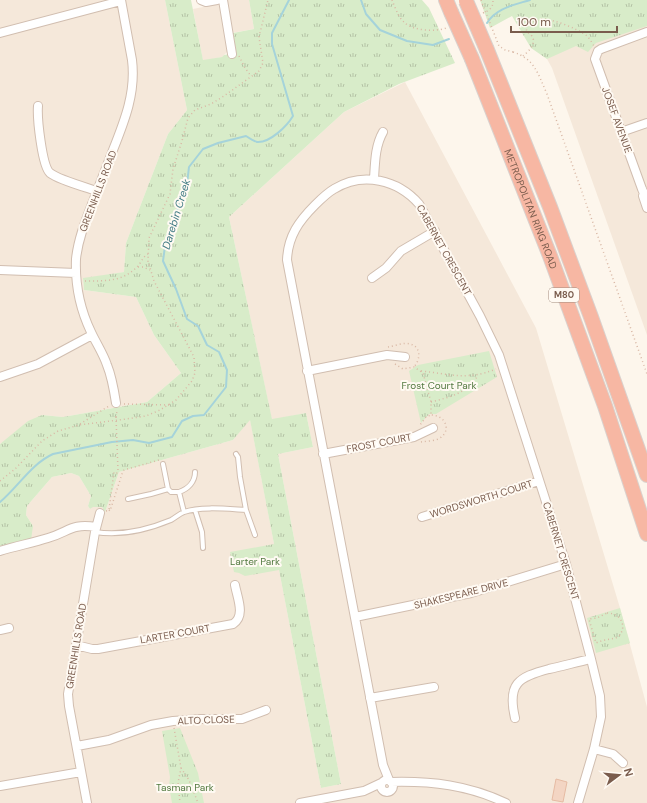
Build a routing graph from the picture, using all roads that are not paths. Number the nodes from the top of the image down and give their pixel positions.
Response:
1 (121, 0) edge
2 (201, 0) edge
3 (217, 0) edge
4 (223, 0) edge
5 (466, 1) edge
6 (449, 6) edge
7 (647, 32) edge
8 (0, 33) edge
9 (235, 52) road end
10 (38, 106) dead end
11 (647, 123) edge
12 (383, 132) dead end
13 (622, 132) junction
14 (374, 179) junction
15 (642, 189) junction
16 (97, 192) junction
17 (647, 200) edge
18 (647, 208) edge
19 (435, 231) junction
20 (0, 270) edge
21 (77, 277) junction
22 (372, 278) dead end
23 (92, 335) junction
24 (405, 357) dead end
25 (307, 370) junction
26 (0, 377) edge
27 (116, 405) road end
28 (433, 428) dead end
29 (236, 454) dead end
30 (323, 454) junction
31 (163, 464) road end
32 (195, 472) dead end
33 (647, 475) edge
34 (539, 480) junction
35 (168, 489) junction
36 (178, 492) junction
37 (128, 498) dead end
38 (195, 510) junction
39 (246, 510) junction
40 (184, 512) junction
41 (100, 513) road end
42 (422, 517) dead end
43 (95, 530) junction
44 (647, 534) edge
45 (255, 535) dead end
46 (203, 548) dead end
47 (0, 551) edge
48 (566, 564) junction
49 (235, 585) dead end
50 (355, 617) junction
51 (9, 628) dead end
52 (0, 630) edge
53 (76, 645) junction
54 (591, 659) junction
55 (434, 687) dead end
56 (370, 698) junction
57 (266, 710) dead end
58 (515, 718) dead end
59 (77, 746) junction
60 (594, 749) junction
61 (623, 763) dead end
62 (81, 772) junction
63 (386, 785) junction
64 (0, 786) edge
65 (579, 802) edge
66 (87, 803) edge
67 (300, 803) edge
68 (506, 803) edge

1 - 8 street
1 - 16 street, GREENHILLS ROAD
2 - 3 street
4 - 9 street
5 - 33 highway, METROPOLITAN RING ROAD / M80, bridge
6 - 44 highway, METROPOLITAN RING ROAD / M80, bridge
7 - 13 street, JOSEF AVENUE
10 - 16 street
11 - 13 street
12 - 14 street
13 - 15 street, JOSEF AVENUE
14 - 19 street, CABERNET CRESCENT
14 - 25 street, CABERNET CRESCENT
15 - 17 street, JOSEF AVENUE
15 - 18 street, JOSEF AVENUE
16 - 21 street, GREENHILLS ROAD
19 - 22 street
19 - 34 street, CABERNET CRESCENT
20 - 21 street
21 - 23 street, GREENHILLS ROAD
23 - 26 street
23 - 27 street, GREENHILLS ROAD
24 - 25 street
25 - 30 street, CABERNET CRESCENT
28 - 30 street, FROST COURT
29 - 39 lane
30 - 50 street, CABERNET CRESCENT
31 - 35 lane
32 - 36 lane
34 - 42 street, WORDSWORTH COURT
34 - 48 street, CABERNET CRESCENT
35 - 36 lane
35 - 37 lane
36 - 40 lane
38 - 39 lane
38 - 40 lane
38 - 46 lane
39 - 45 lane
40 - 43 lane
41 - 43 street, GREENHILLS ROAD
43 - 47 street
43 - 53 street, GREENHILLS ROAD
48 - 50 street, SHAKESPEARE DRIVE
48 - 54 street, CABERNET CRESCENT
49 - 53 street, LARTER COURT
50 - 56 street, CABERNET CRESCENT
51 - 52 street
53 - 59 street, GREENHILLS ROAD
54 - 58 street
54 - 60 street, CABERNET CRESCENT
55 - 56 street
56 - 63 street, CABERNET CRESCENT
57 - 59 street, ALTO CLOSE
59 - 62 street, GREENHILLS ROAD
60 - 61 street
60 - 65 street, CABERNET CRESCENT
62 - 64 street
62 - 66 street, GREENHILLS ROAD
63 - 67 street
63 - 68 street

